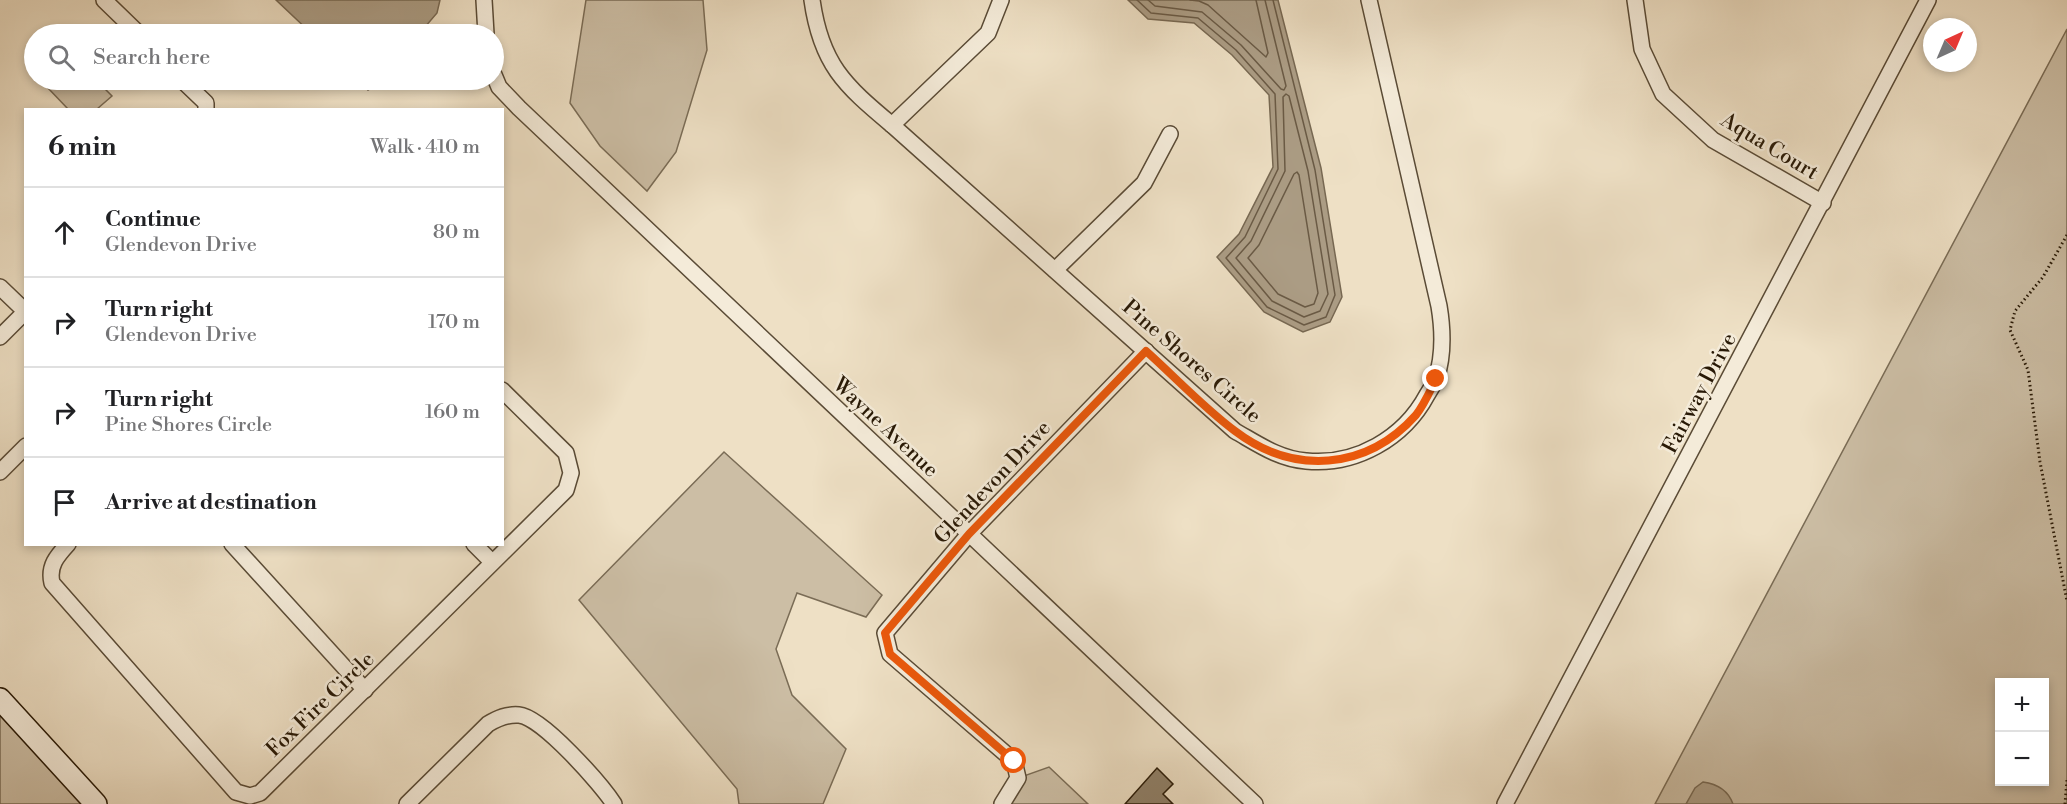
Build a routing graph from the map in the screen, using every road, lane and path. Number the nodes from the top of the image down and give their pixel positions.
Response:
1 (104, 0) edge
2 (484, 0) edge
3 (812, 0) edge
4 (1001, 0) edge
5 (1369, 0) edge
6 (1635, 0) edge
7 (1928, 0) edge
8 (128, 24) edge
9 (485, 24) edge
10 (192, 90) edge
11 (502, 90) edge
12 (206, 108) edge
13 (892, 125) junction
14 (1170, 134) dead end
15 (1823, 203) junction
16 (2067, 235) edge
17 (1055, 270) junction
18 (0, 287) edge
19 (24, 310) edge
20 (24, 312) edge
21 (0, 338) edge
22 (1146, 351) junction
23 (504, 392) edge
24 (24, 448) edge
25 (0, 472) edge
26 (969, 534) junction
27 (66, 546) edge
28 (234, 546) edge
29 (476, 546) edge
30 (492, 562) junction
31 (2067, 601) edge
32 (365, 690) junction
33 (0, 699) edge
34 (2067, 780) edge
35 (96, 804) edge
36 (407, 804) edge
37 (615, 804) edge
38 (1002, 804) edge
39 (1255, 804) edge
40 (1505, 804) edge
41 (2066, 804) edge

1 - 8 street
2 - 9 street
3 - 13 street, Pine Shores Circle
4 - 13 street
5 - 22 street, Pine Shores Circle
6 - 15 street, Aqua Court
7 - 15 street, Fairway Drive
10 - 12 street
11 - 26 street, Wayne Avenue
13 - 17 street, Pine Shores Circle
14 - 17 street
15 - 40 street, Fairway Drive
16 - 31 path
17 - 22 street, Pine Shores Circle
18 - 19 street
20 - 21 street
22 - 26 street, Glendevon Drive
23 - 30 street, Fox Fire Circle
24 - 25 street
26 - 38 street, Glendevon Drive
26 - 39 street, Wayne Avenue
27 - 32 street, Fox Fire Circle
28 - 32 street
29 - 30 street
30 - 32 street, Fox Fire Circle
33 - 35 street
34 - 41 path
36 - 37 street

